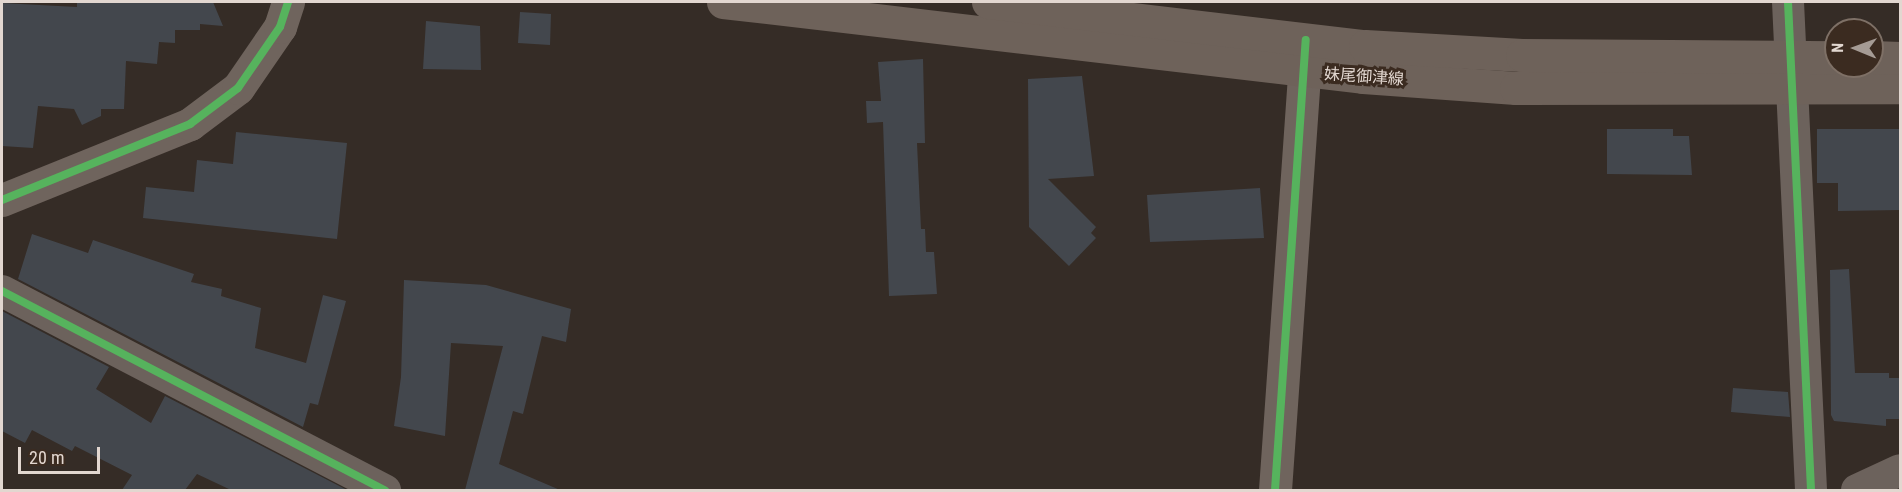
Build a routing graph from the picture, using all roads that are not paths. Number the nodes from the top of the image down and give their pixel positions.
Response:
1 (288, 2) edge
2 (723, 2) edge
3 (988, 2) edge
4 (1788, 2) edge
5 (1306, 40) junction
6 (1884, 57) edge
7 (1900, 58) edge
8 (1824, 61) edge
9 (1303, 72) junction
10 (1790, 73) junction
11 (1900, 87) edge
12 (2, 200) edge
13 (2, 291) edge
14 (1900, 470) edge
15 (385, 490) edge
16 (1275, 490) edge
17 (1811, 490) edge
18 (1857, 490) edge

1 - 12 street
2 - 9 main road, 妹尾御津線
3 - 5 main road, 妹尾御津線
4 - 10 street
5 - 9 street
5 - 10 main road, 妹尾御津線
6 - 7 main road
8 - 10 main road, 妹尾御津線
9 - 10 main road, 妹尾御津線
9 - 16 street
10 - 11 main road, 妹尾御津線
10 - 17 street
13 - 15 street
14 - 18 street

